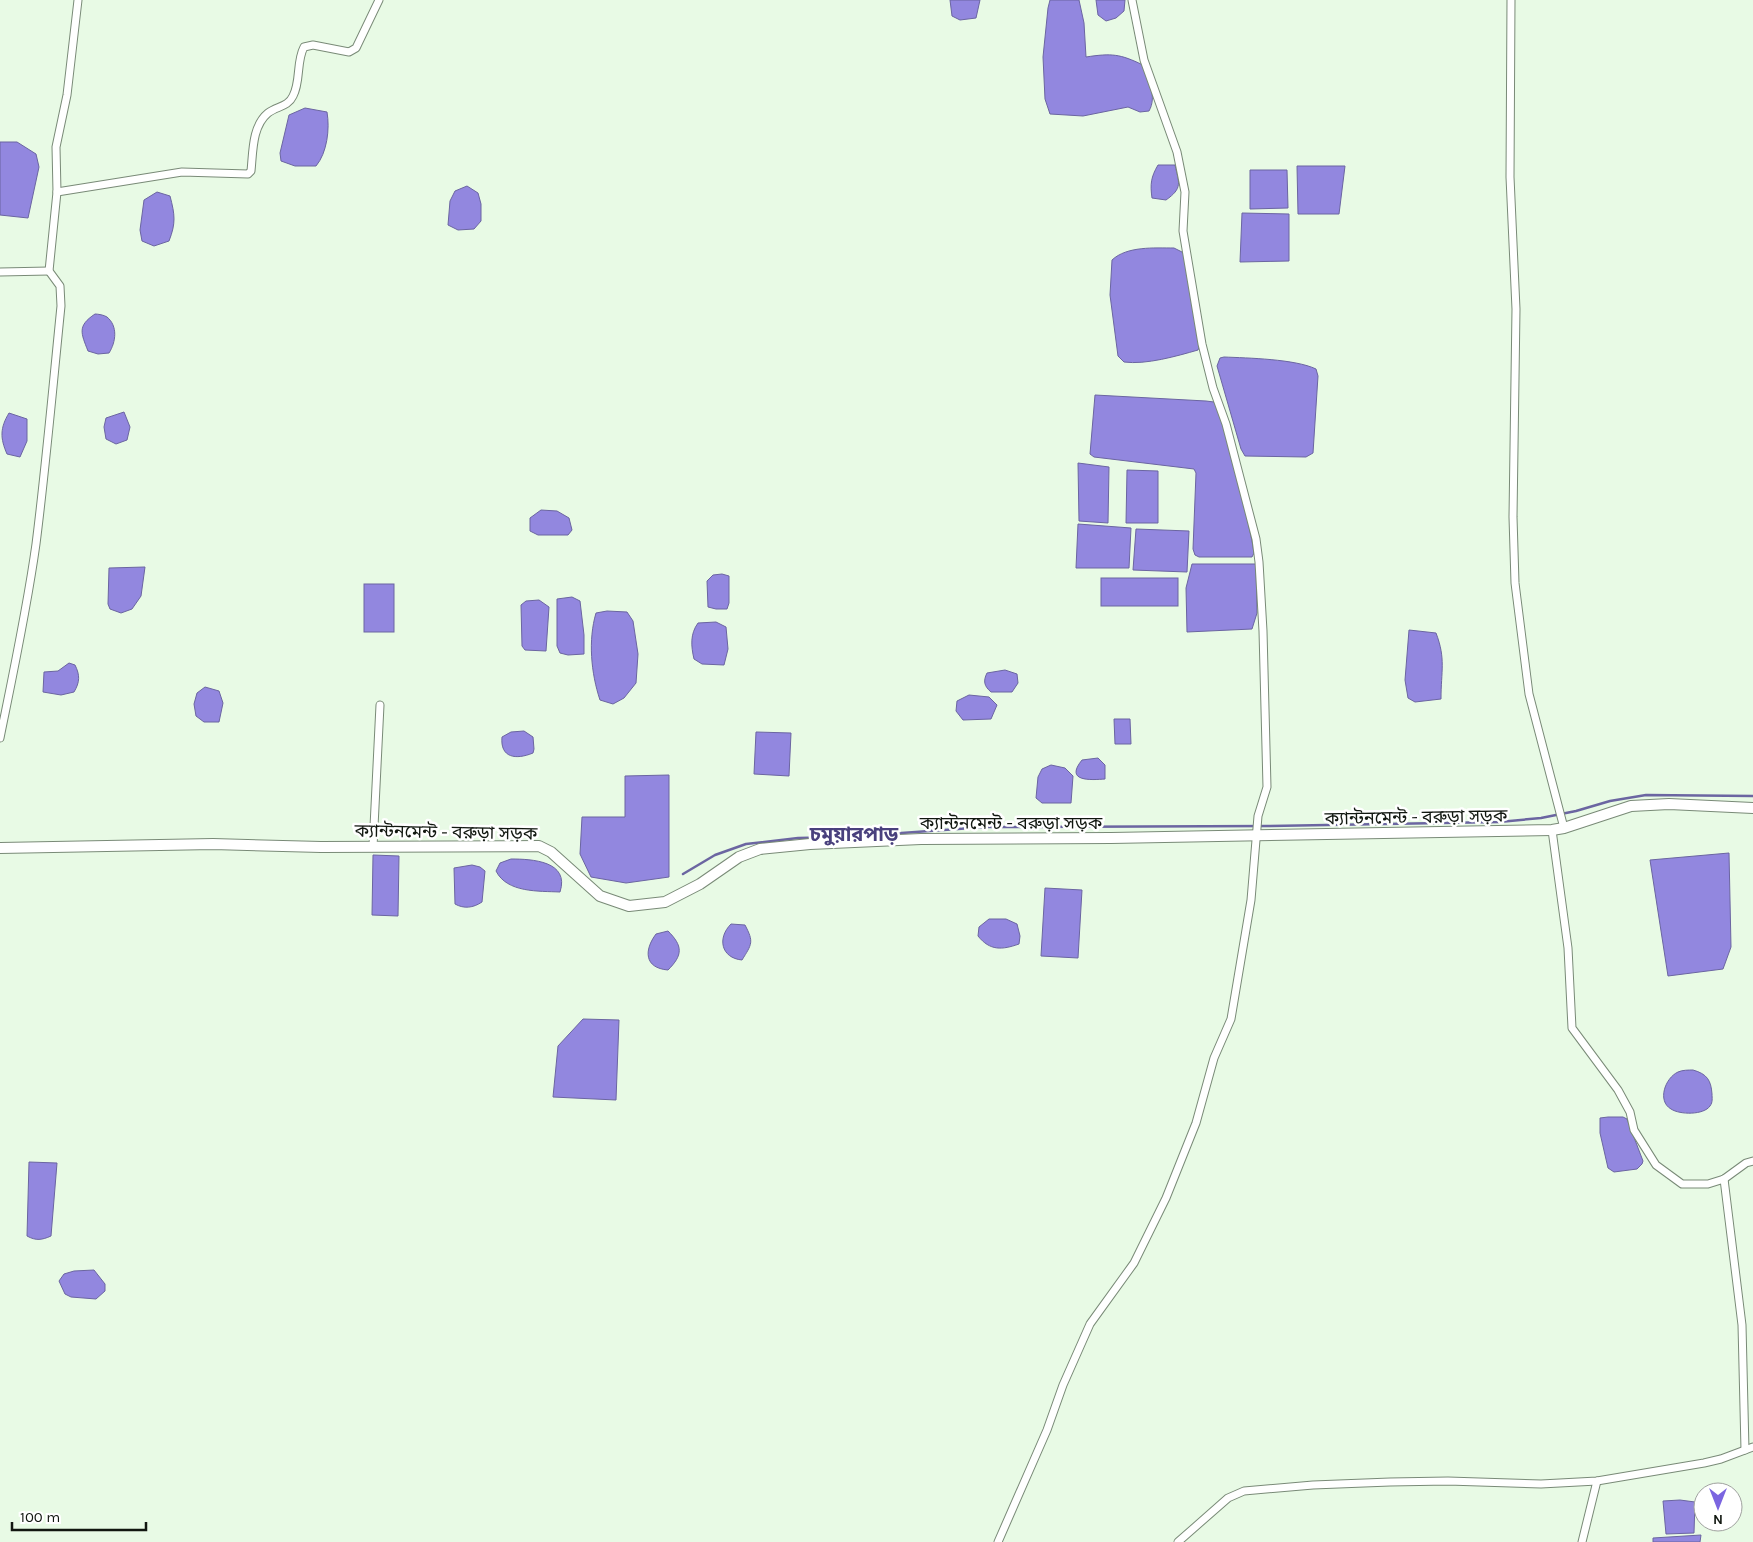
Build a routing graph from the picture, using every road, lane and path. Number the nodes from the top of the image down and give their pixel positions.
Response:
1 (78, 0) edge
2 (379, 0) edge
3 (1132, 0) edge
4 (1511, 0) edge
5 (57, 192) junction
6 (49, 271) junction
7 (0, 272) edge
8 (380, 705) dead end
9 (0, 738) edge
10 (1753, 808) edge
11 (1564, 828) junction
12 (1552, 830) junction
13 (1256, 835) junction
14 (373, 847) junction
15 (0, 848) edge
16 (1753, 1161) edge
17 (1724, 1179) junction
18 (1753, 1447) edge
19 (1744, 1450) junction
20 (1597, 1481) junction
21 (998, 1542) edge
22 (1178, 1542) edge
23 (1582, 1542) edge

1 - 5 street
2 - 5 street
3 - 13 street
4 - 11 street
5 - 6 street
6 - 7 street
6 - 9 street
8 - 14 street
10 - 11 main road, ক্যান্টনমেন্ট - বরুড়া সড়ক
11 - 12 main road, ক্যান্টনমেন্ট - বরুড়া সড়ক
12 - 13 main road, ক্যান্টনমেন্ট - বরুড়া সড়ক
12 - 17 street
13 - 14 main road, ক্যান্টনমেন্ট - বরুড়া সড়ক
13 - 21 street
14 - 15 main road, ক্যান্টনমেন্ট - বরুড়া সড়ক
16 - 17 street
17 - 19 street
18 - 19 street
19 - 20 street
20 - 22 street
20 - 23 street

